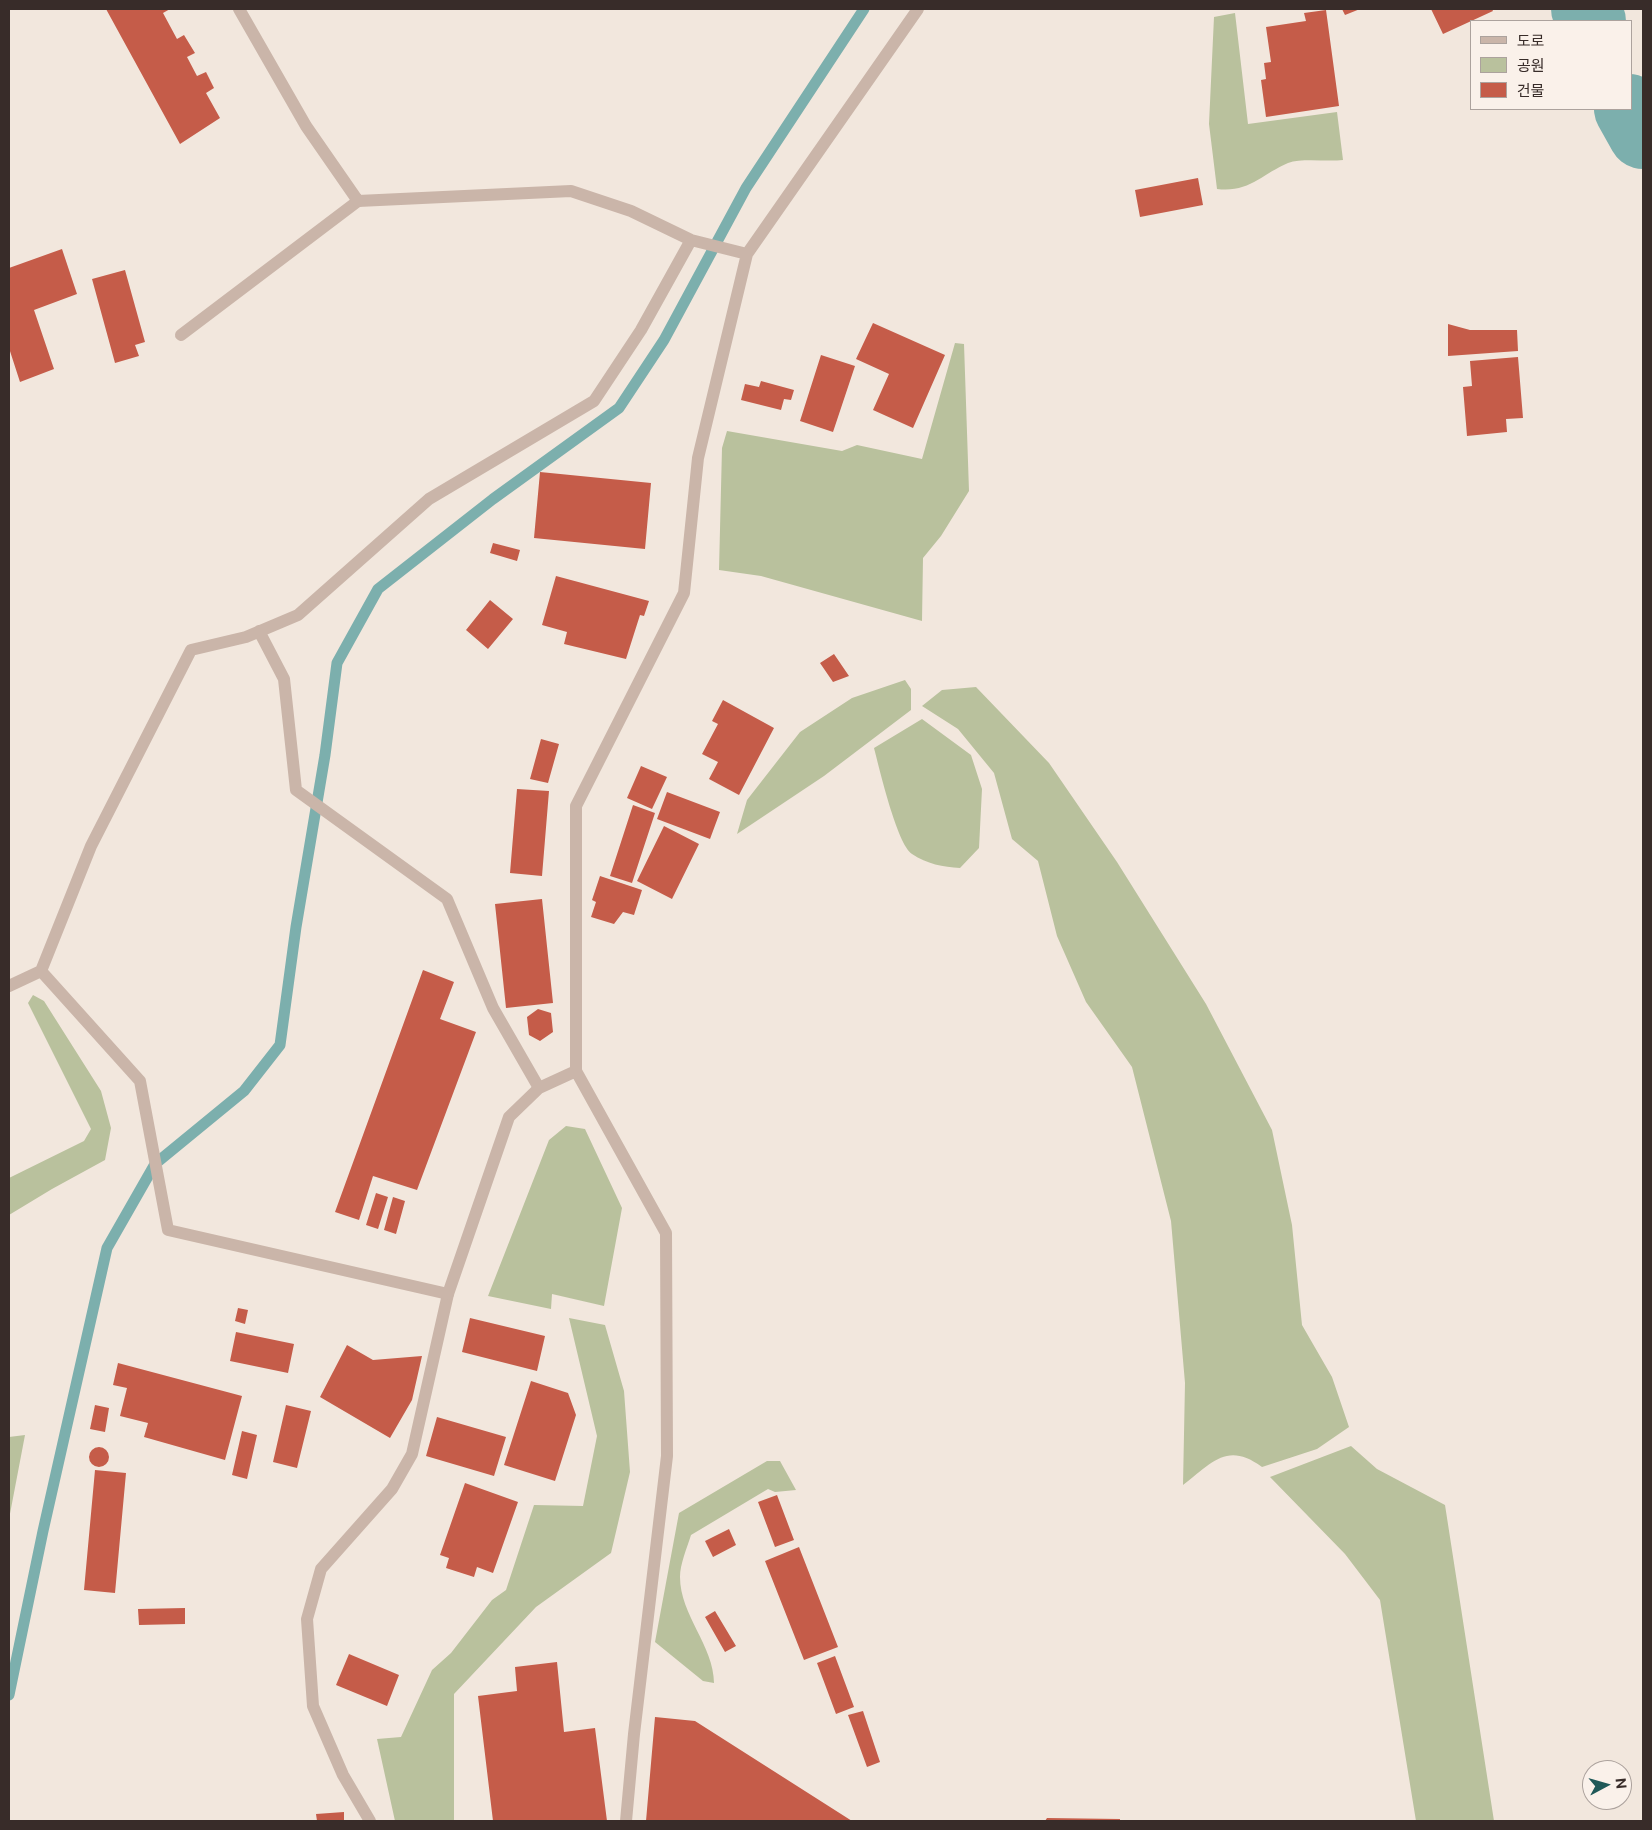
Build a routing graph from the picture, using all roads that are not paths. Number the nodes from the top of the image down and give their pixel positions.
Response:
1 (239, 9) edge
2 (918, 9) edge
3 (358, 201) junction
4 (691, 240) junction
5 (747, 254) junction
6 (181, 335) dead end
7 (259, 631) junction
8 (41, 971) junction
9 (9, 986) edge
10 (576, 1071) junction
11 (540, 1088) junction
12 (448, 1294) junction
13 (370, 1821) edge
14 (626, 1821) edge

1 - 3 street
2 - 5 street
3 - 4 street
3 - 6 street
4 - 5 street
4 - 7 street
5 - 10 street
7 - 8 street
7 - 11 street
8 - 9 street
8 - 12 street
10 - 11 street
10 - 14 street
11 - 12 street
12 - 13 street

